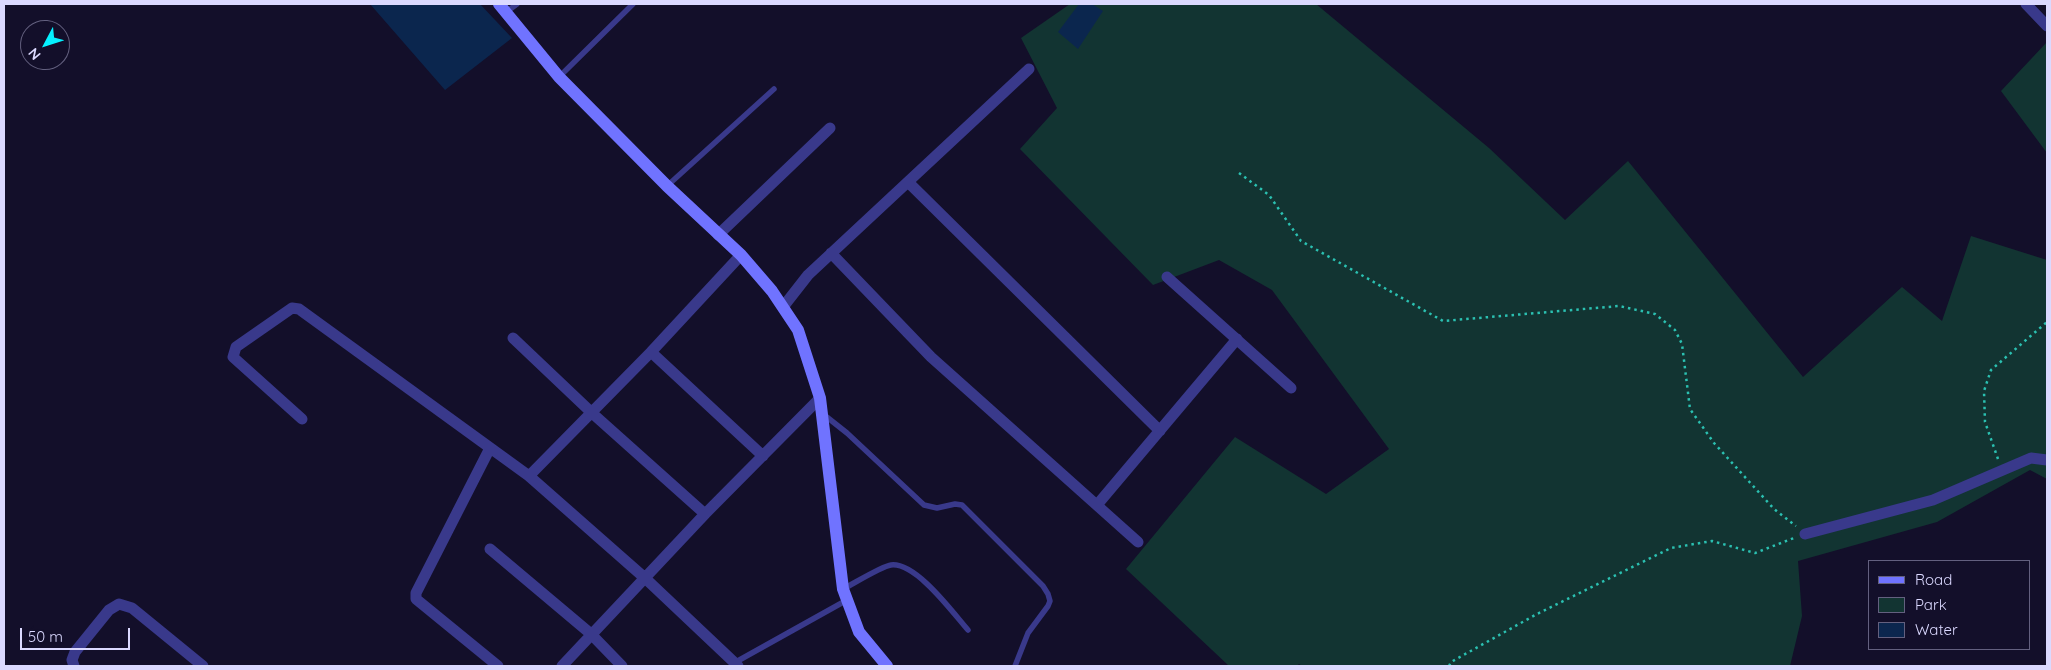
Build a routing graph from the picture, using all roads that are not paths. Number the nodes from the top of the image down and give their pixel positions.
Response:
1 (517, 4) edge
2 (633, 4) edge
3 (2026, 4) edge
4 (502, 8) edge
5 (2047, 26) edge
6 (1029, 69) dead end
7 (559, 77) junction
8 (774, 90) dead end
9 (830, 128) dead end
10 (908, 182) junction
11 (666, 186) junction
12 (718, 234) junction
13 (831, 253) junction
14 (741, 255) junction
15 (1167, 277) dead end
16 (783, 307) junction
17 (512, 338) dead end
18 (1236, 339) junction
19 (652, 352) junction
20 (1291, 388) dead end
21 (820, 398) junction
22 (822, 413) junction
23 (592, 414) junction
24 (302, 419) dead end
25 (1160, 431) junction
26 (490, 448) junction
27 (763, 456) junction
28 (2047, 460) edge
29 (529, 476) junction
30 (1097, 506) junction
31 (705, 514) junction
32 (1805, 534) road end
33 (1138, 542) dead end
34 (490, 549) dead end
35 (646, 579) junction
36 (845, 594) junction
37 (968, 630) dead end
38 (591, 634) junction
39 (736, 665) edge
40 (74, 666) edge
41 (203, 666) edge
42 (498, 666) edge
43 (562, 666) edge
44 (622, 666) edge
45 (887, 666) edge
46 (1015, 666) edge

1 - 4 lane
2 - 7 lane
3 - 5 street
4 - 7 street
6 - 10 street
7 - 11 street
8 - 11 lane
9 - 12 street
10 - 13 street
10 - 25 street
11 - 12 street
12 - 14 street
13 - 16 street
13 - 30 street
14 - 16 street
14 - 19 street
15 - 18 street
16 - 21 street
17 - 23 street
18 - 20 street
18 - 25 street
19 - 23 street
19 - 27 street
21 - 22 street
21 - 27 street
22 - 36 street
22 - 46 lane
23 - 29 street
23 - 31 street
24 - 26 street
25 - 30 street
26 - 29 street
26 - 42 street
27 - 31 street
28 - 32 street
29 - 35 street
30 - 33 street
31 - 35 street
34 - 38 street
35 - 38 street
35 - 39 street
36 - 37 lane
36 - 39 lane
36 - 45 street
38 - 43 street
38 - 44 street
40 - 41 street

